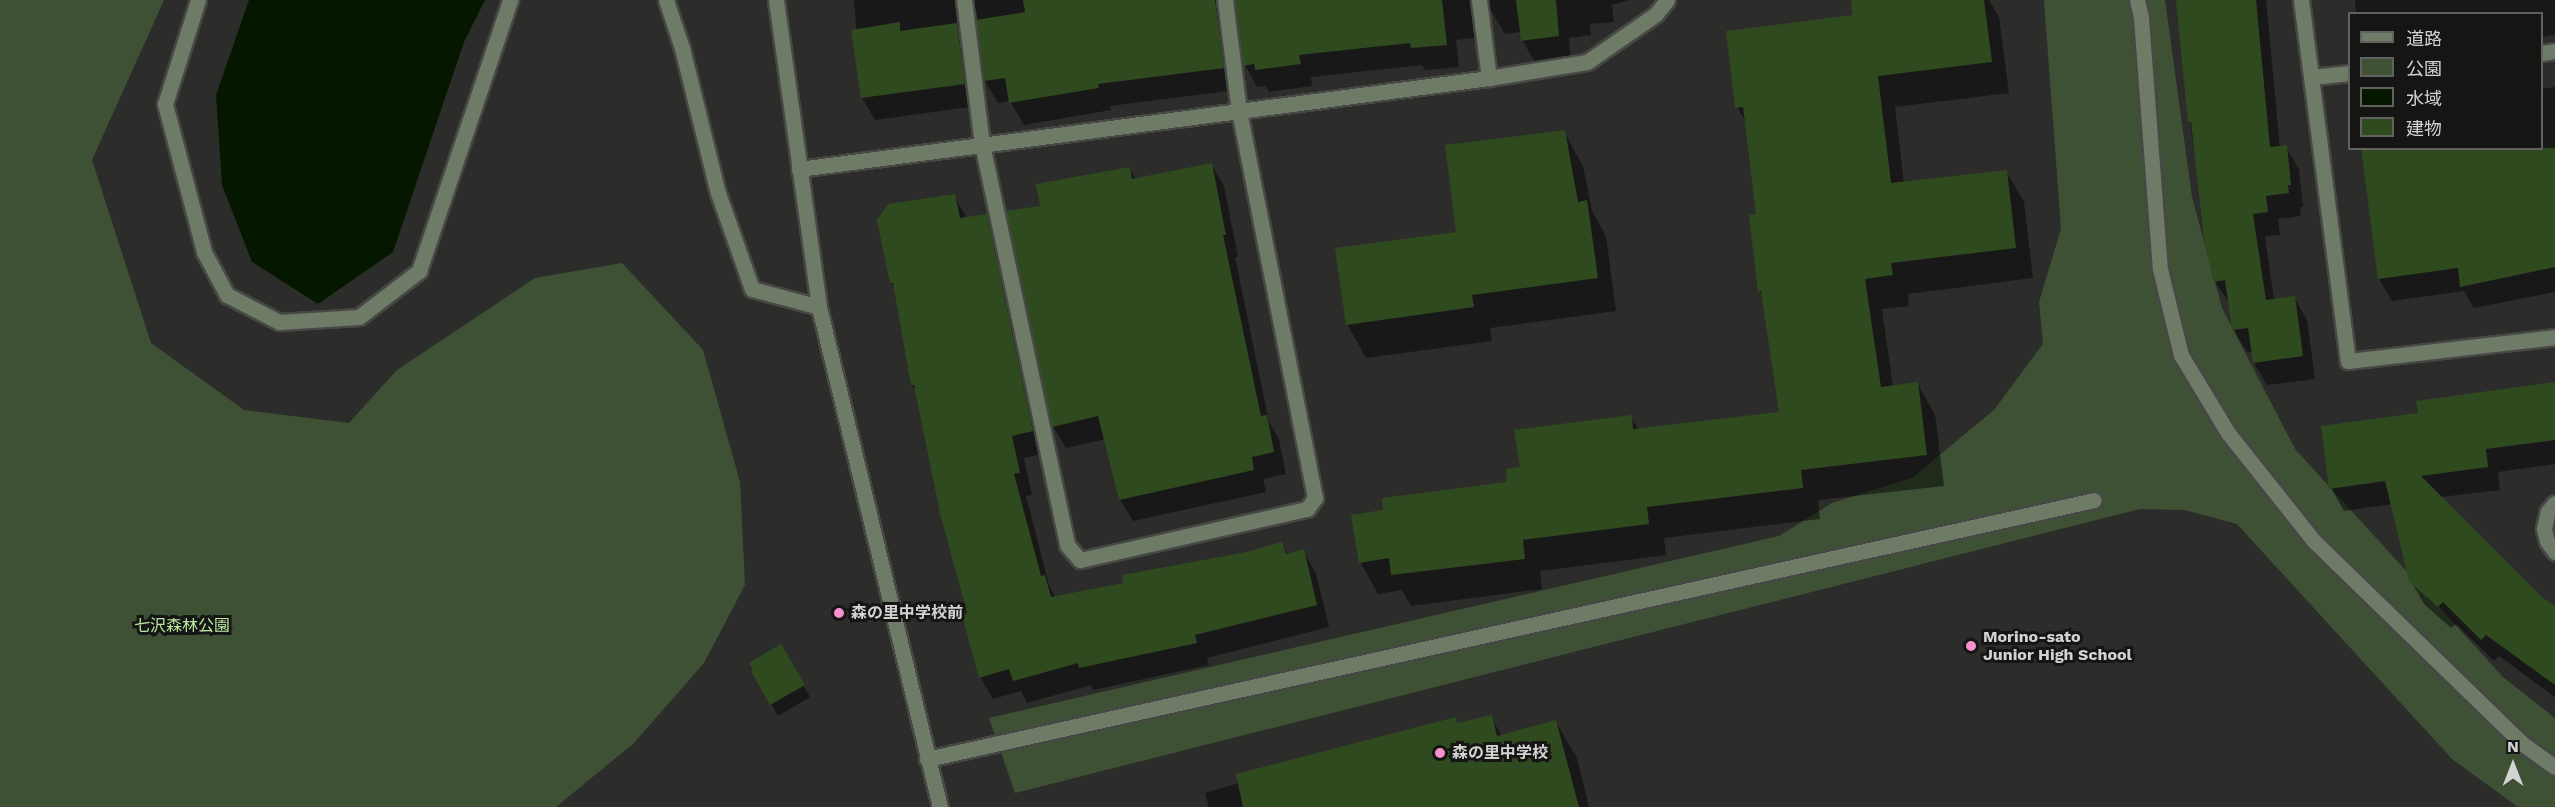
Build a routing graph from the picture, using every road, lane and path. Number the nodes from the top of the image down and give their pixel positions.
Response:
1 (198, 0) edge
2 (510, 0) edge
3 (666, 0) edge
4 (776, 0) edge
5 (964, 0) edge
6 (1225, 0) edge
7 (1479, 0) edge
8 (1667, 0) edge
9 (2137, 0) edge
10 (2301, 0) edge
11 (2348, 73) edge
12 (2311, 77) junction
13 (1489, 78) junction
14 (1239, 111) junction
15 (982, 144) junction
16 (799, 169) junction
17 (819, 308) junction
18 (2555, 337) edge
19 (2094, 500) dead end
20 (2555, 503) edge
21 (2555, 552) edge
22 (927, 759) junction
23 (2555, 767) edge
24 (940, 807) edge

1 - 2 street
3 - 17 street
4 - 16 street
5 - 15 street
6 - 14 street
7 - 13 street
8 - 13 street
9 - 23 street
10 - 12 street
11 - 12 street
12 - 18 street
13 - 14 street
14 - 15 street
14 - 15 street
15 - 16 street
16 - 17 street
17 - 22 street
19 - 22 street
20 - 21 street
22 - 24 street

